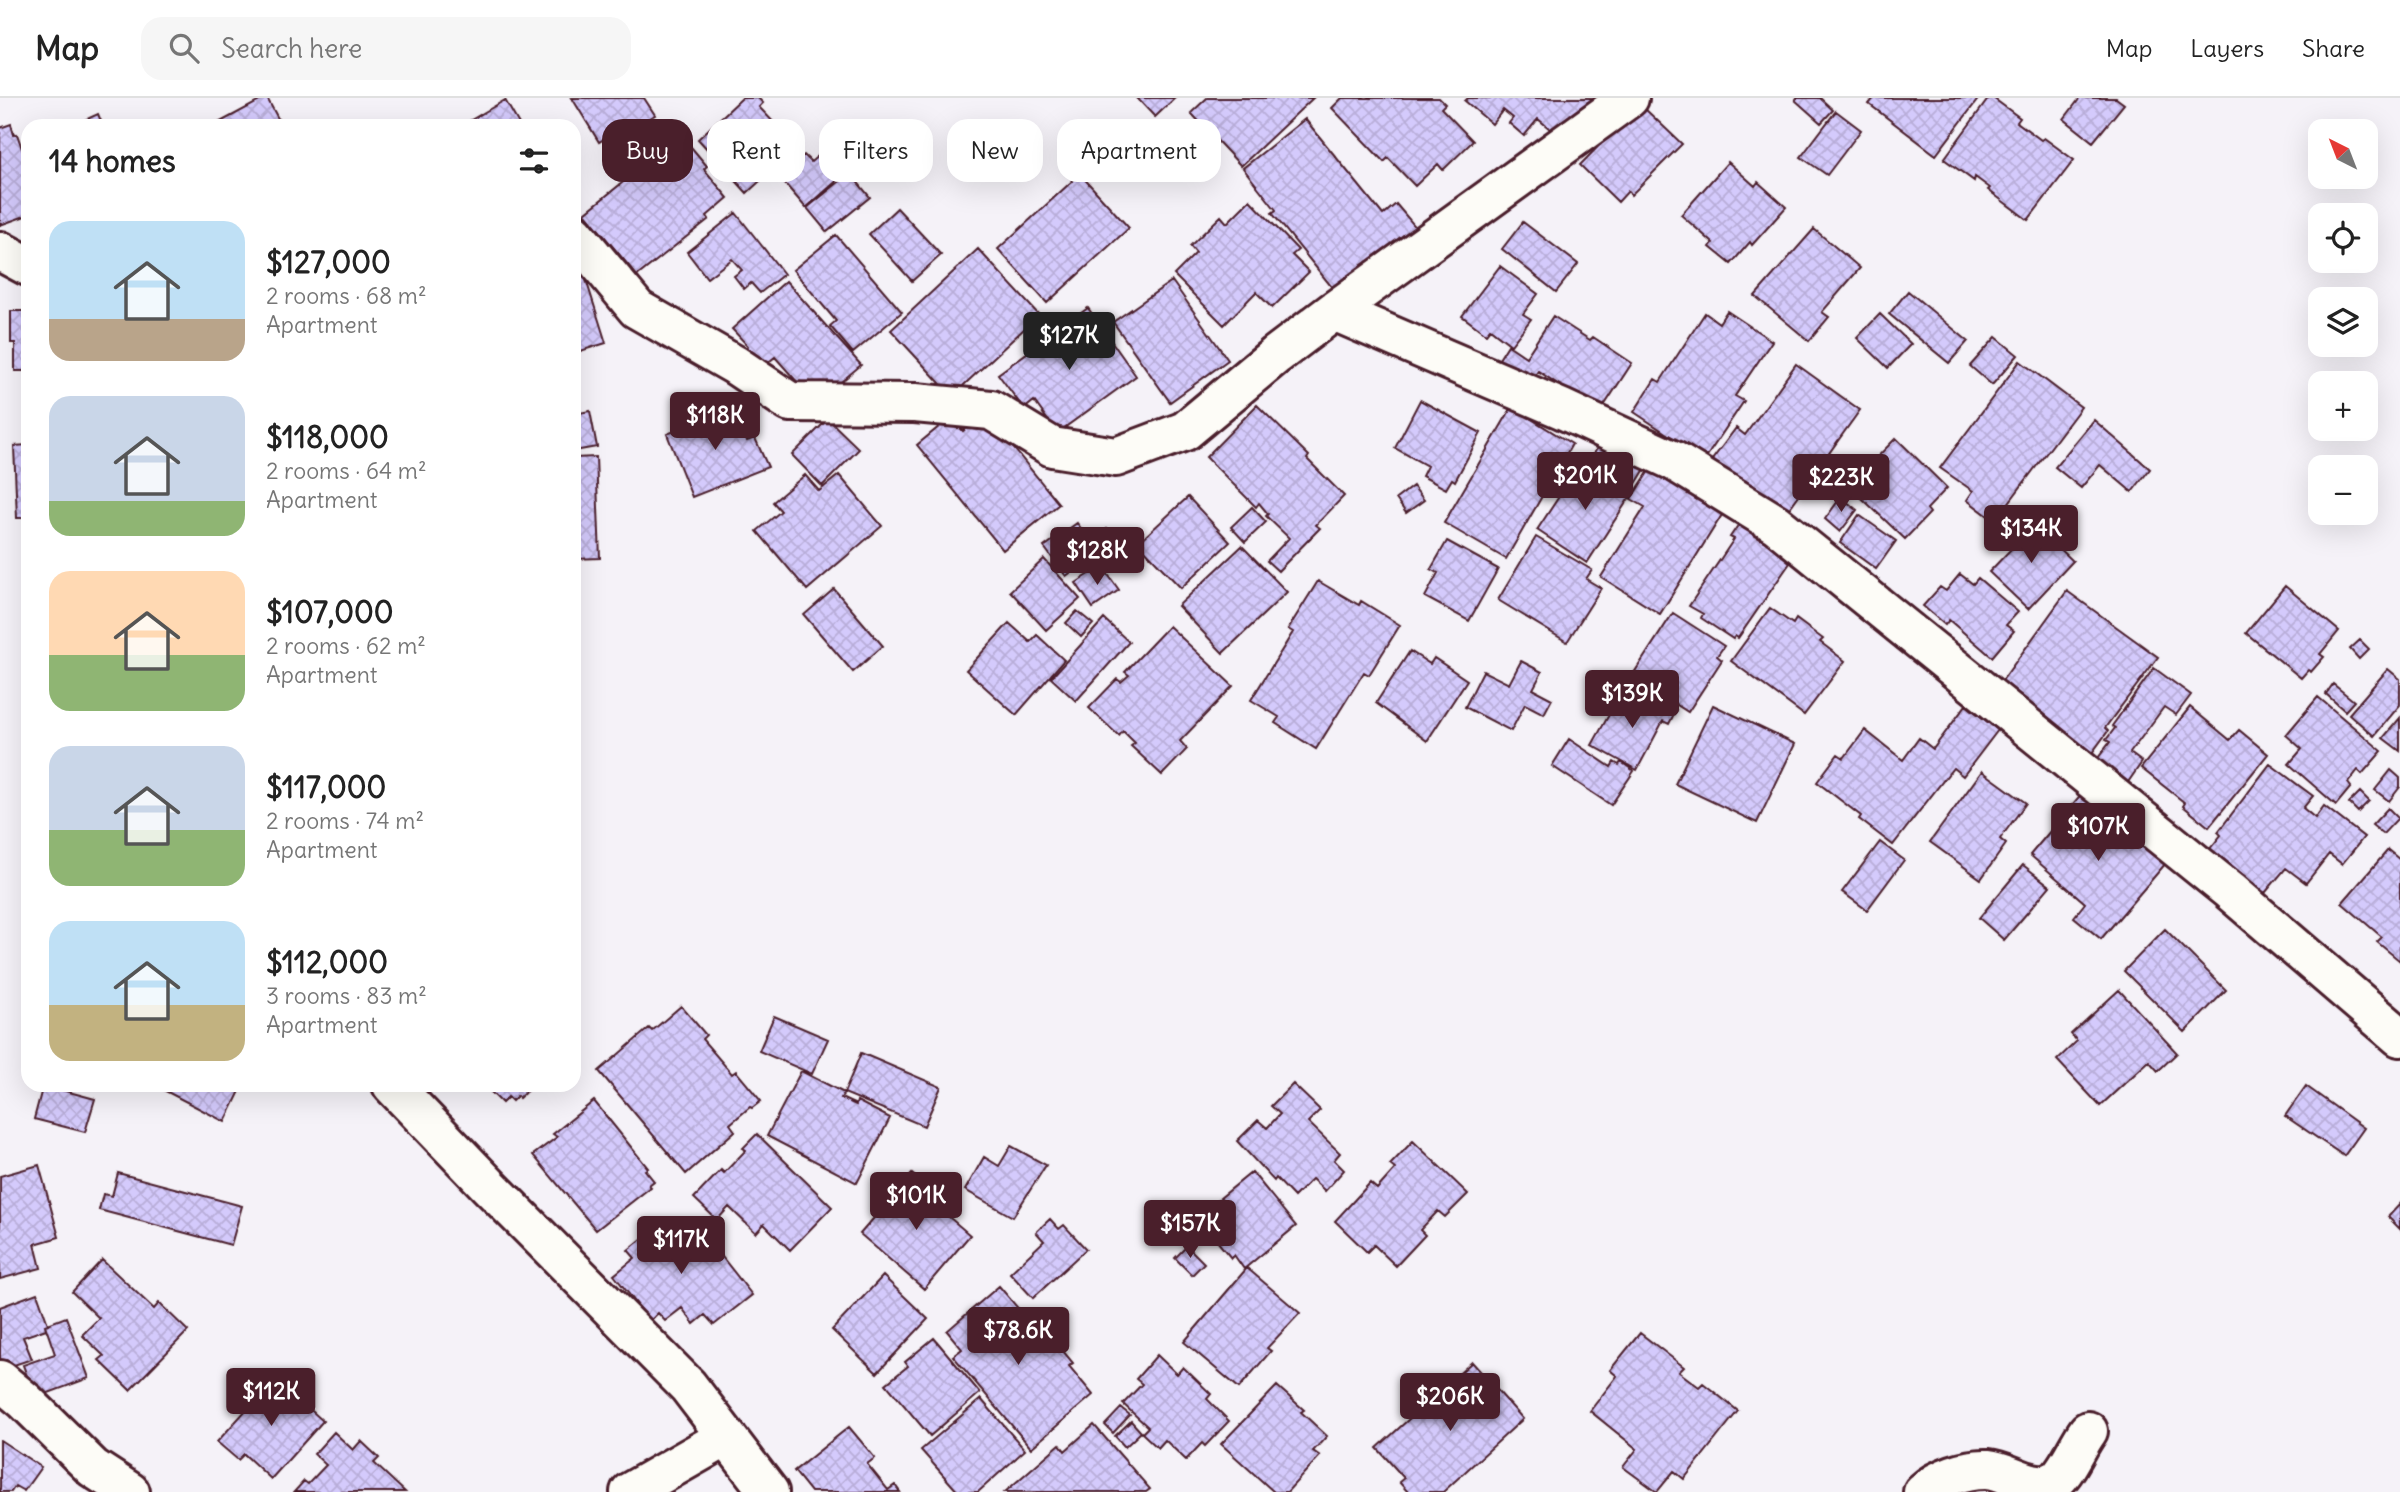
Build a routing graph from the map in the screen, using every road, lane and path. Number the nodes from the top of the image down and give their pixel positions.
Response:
1 (1629, 98) edge
2 (581, 241) edge
3 (0, 251) edge
4 (21, 263) edge
5 (1334, 311) junction
6 (2400, 1037) edge
7 (399, 1092) edge
8 (0, 1380) edge
9 (2088, 1431) dead end
10 (726, 1437) junction
11 (130, 1492) edge
12 (630, 1492) edge
13 (769, 1492) edge
14 (1923, 1492) edge

1 - 5 street
2 - 5 street
3 - 4 street
5 - 6 street
7 - 10 street
8 - 11 street
9 - 14 street
10 - 12 street
10 - 13 street

